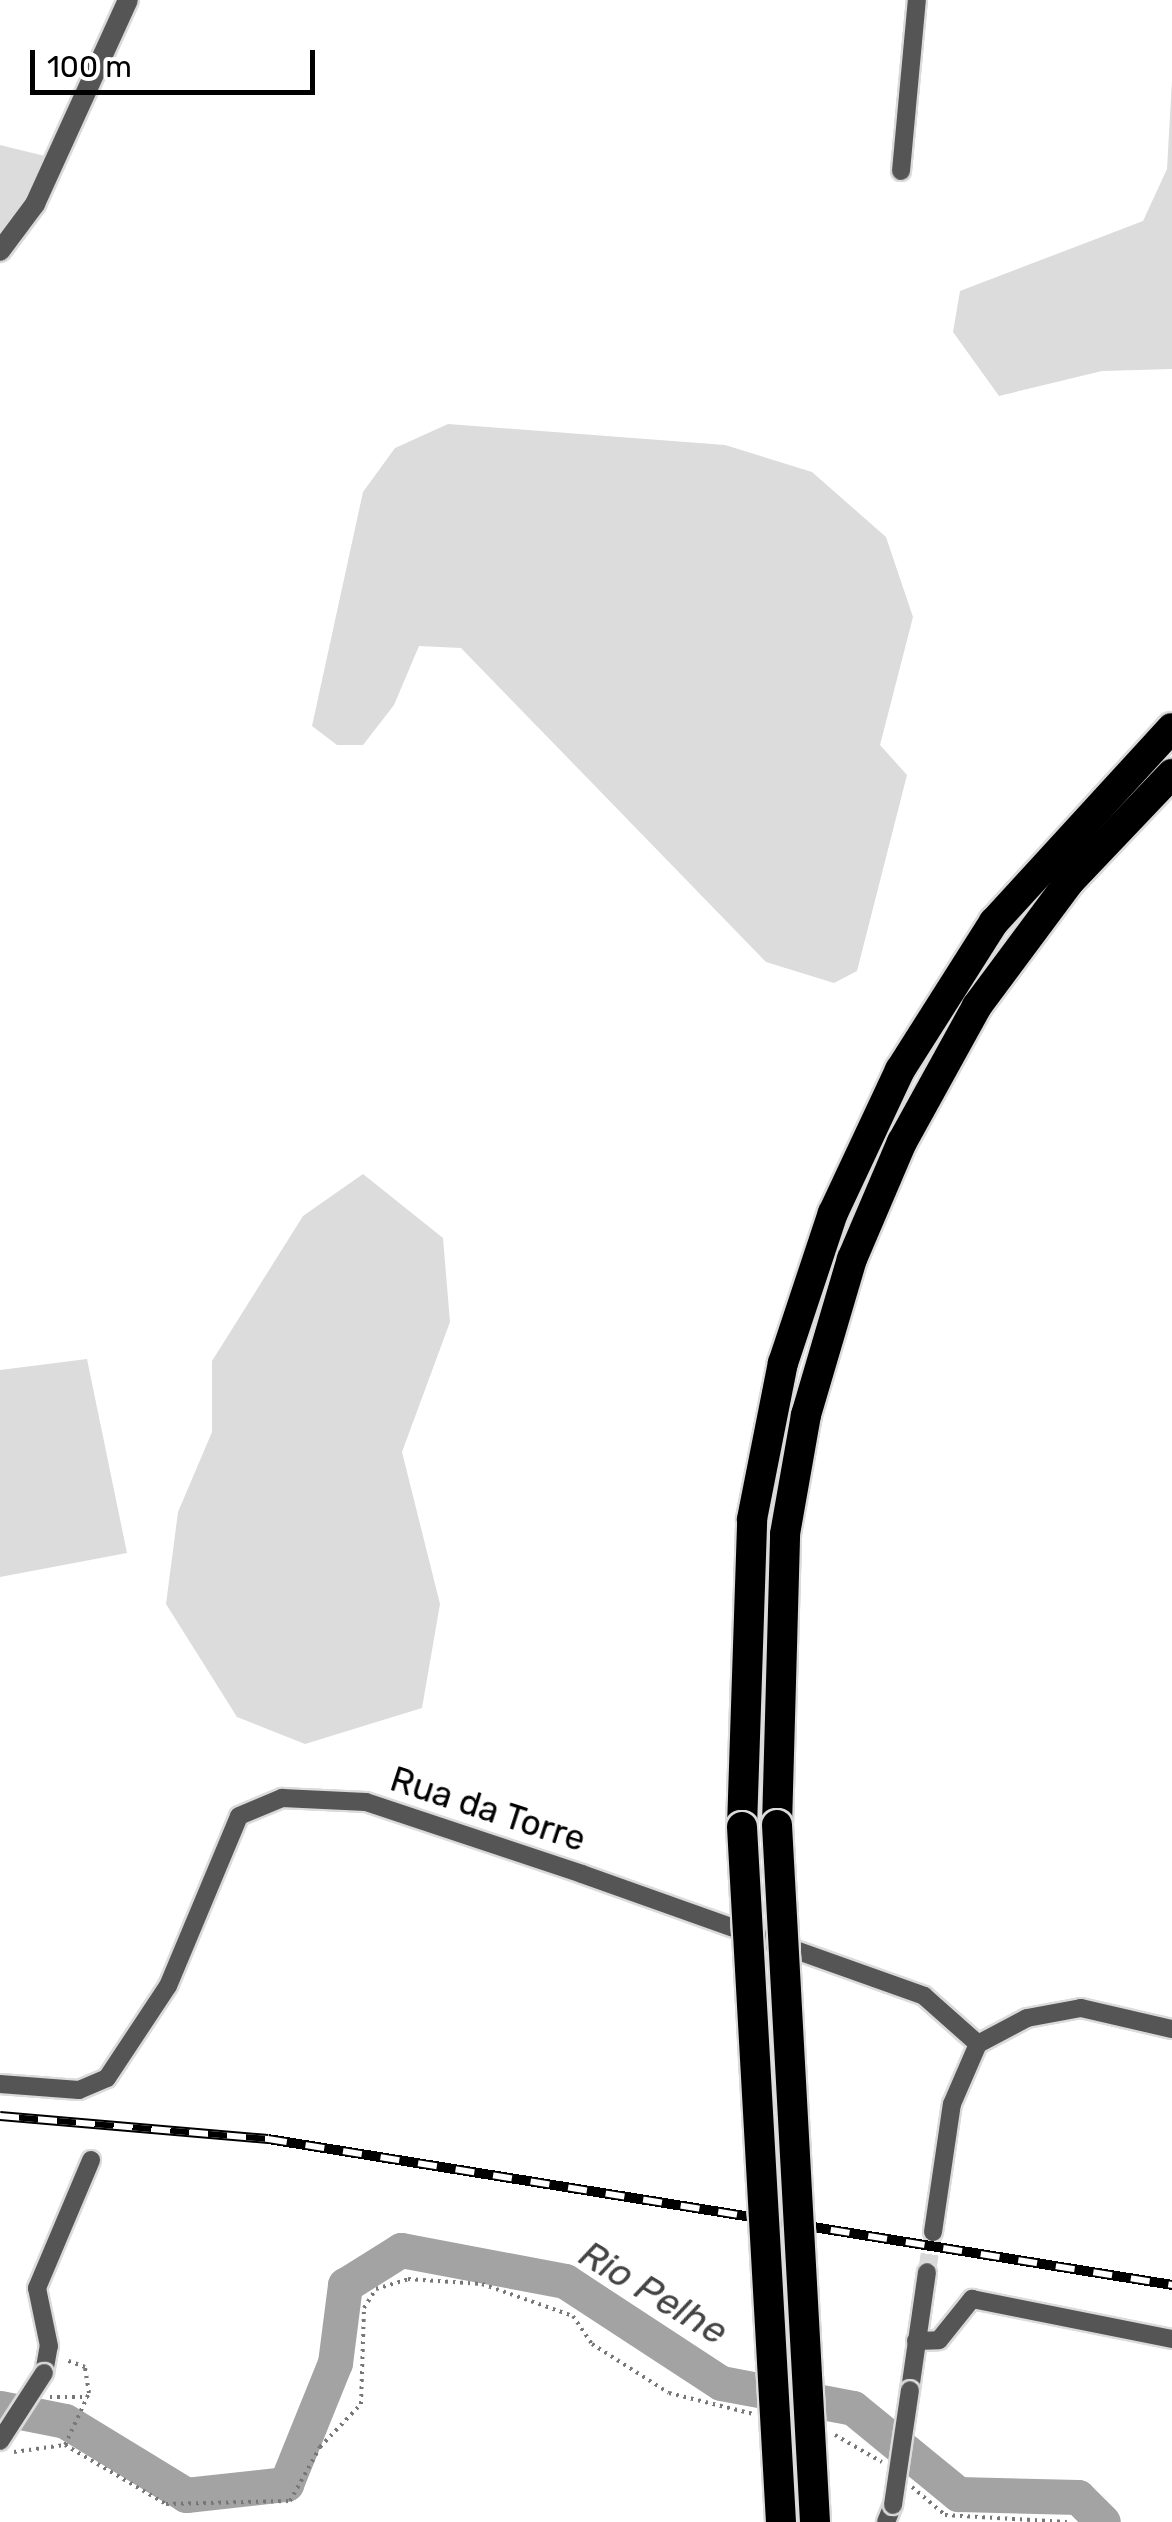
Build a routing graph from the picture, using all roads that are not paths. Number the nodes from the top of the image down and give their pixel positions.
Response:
1 (128, 0) edge
2 (917, 0) edge
3 (901, 171) dead end
4 (0, 252) edge
5 (1172, 728) edge
6 (1172, 774) edge
7 (1172, 2029) edge
8 (978, 2044) junction
9 (0, 2084) edge
10 (92, 2160) dead end
11 (933, 2232) tunnel mouth
12 (927, 2272) tunnel mouth
13 (1172, 2339) edge
14 (916, 2341) junction
15 (0, 2441) edge
16 (890, 2514) edge
17 (781, 2522) edge
18 (815, 2522) edge

1 - 4 street
2 - 3 street
5 - 17 highway, bridge
6 - 18 highway, bridge
7 - 8 street
8 - 9 street, Rua da Torre
8 - 11 street
10 - 15 street, bridge
12 - 14 street
13 - 14 street
14 - 16 street, bridge

